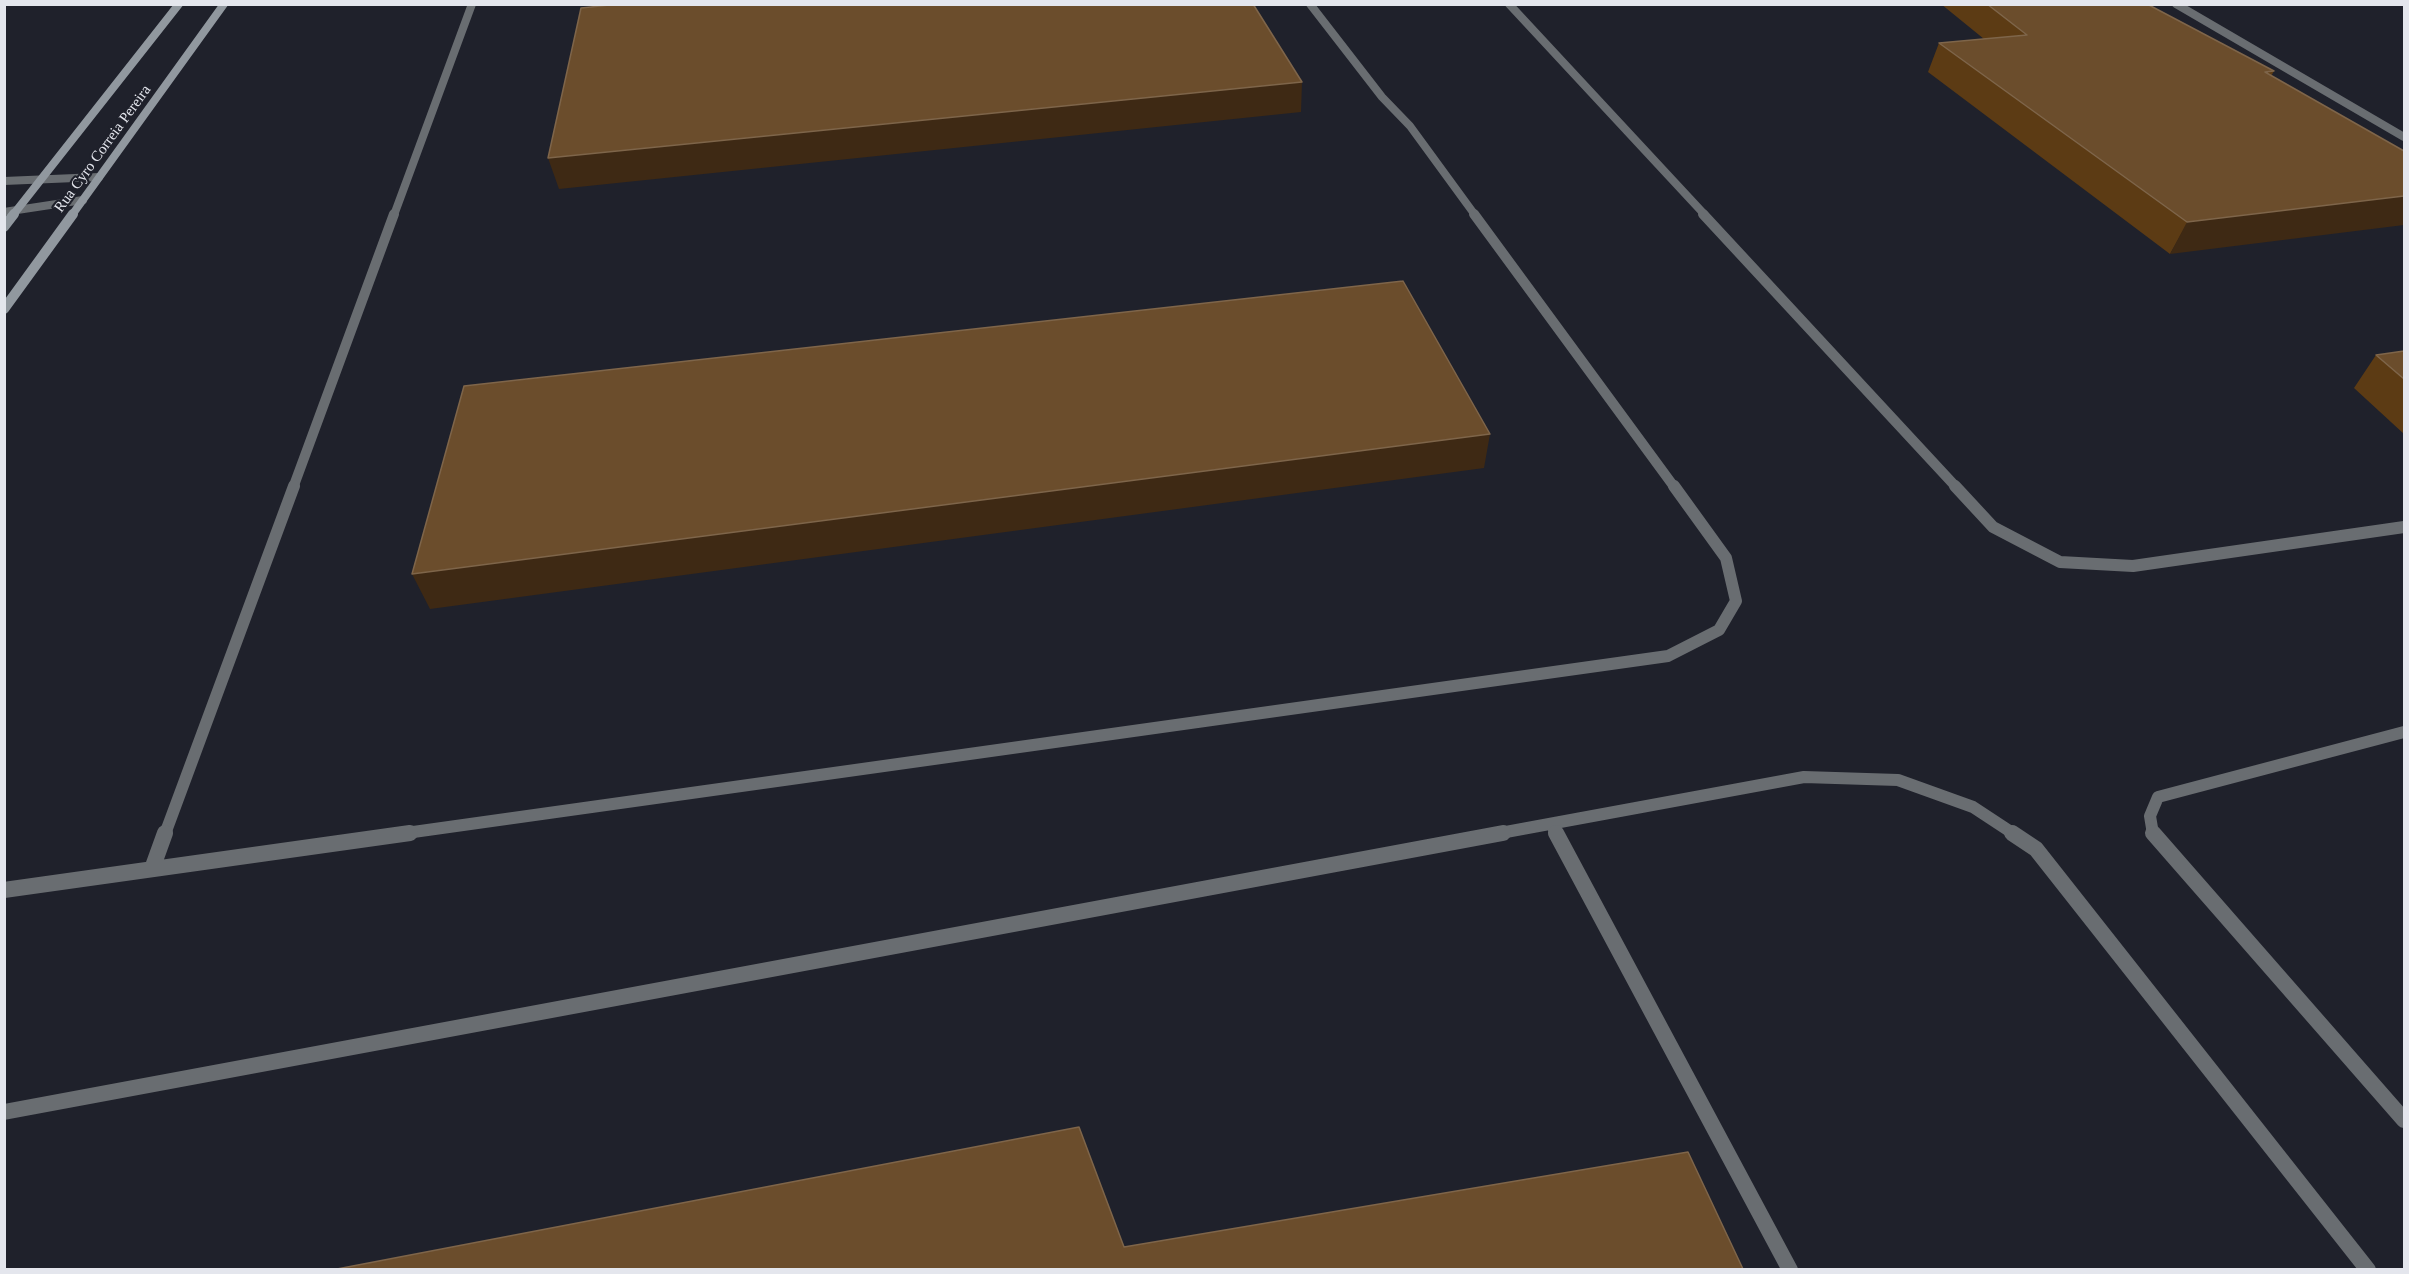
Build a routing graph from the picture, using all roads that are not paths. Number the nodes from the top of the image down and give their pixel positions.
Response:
1 (179, 4) edge
2 (224, 4) edge
3 (472, 4) edge
4 (1310, 4) edge
5 (1509, 4) edge
6 (2176, 4) edge
7 (2404, 137) edge
8 (99, 177) junction
9 (41, 180) junction
10 (4, 181) edge
11 (82, 200) junction
12 (18, 210) junction
13 (4, 212) edge
14 (4, 227) edge
15 (4, 309) edge
16 (2404, 527) edge
17 (2404, 732) edge
18 (1551, 824) junction
19 (152, 869) junction
20 (4, 890) edge
21 (4, 1112) edge
22 (2404, 1120) edge
23 (1790, 1269) edge
24 (2368, 1269) edge

1 - 9 main road, Rua Cyro Correia Pereira
2 - 8 main road, Rua Cyro Correia Pereira
3 - 19 lane
4 - 19 lane
5 - 16 lane
6 - 7 lane
8 - 9 lane
8 - 11 main road, Rua Cyro Correia Pereira
9 - 10 lane
9 - 12 main road, Rua Cyro Correia Pereira
11 - 12 lane
11 - 15 main road, Rua Cyro Correia Pereira
12 - 13 lane
12 - 14 main road, Rua Cyro Correia Pereira
17 - 22 lane
18 - 21 lane
18 - 23 lane
18 - 24 lane
19 - 20 lane

